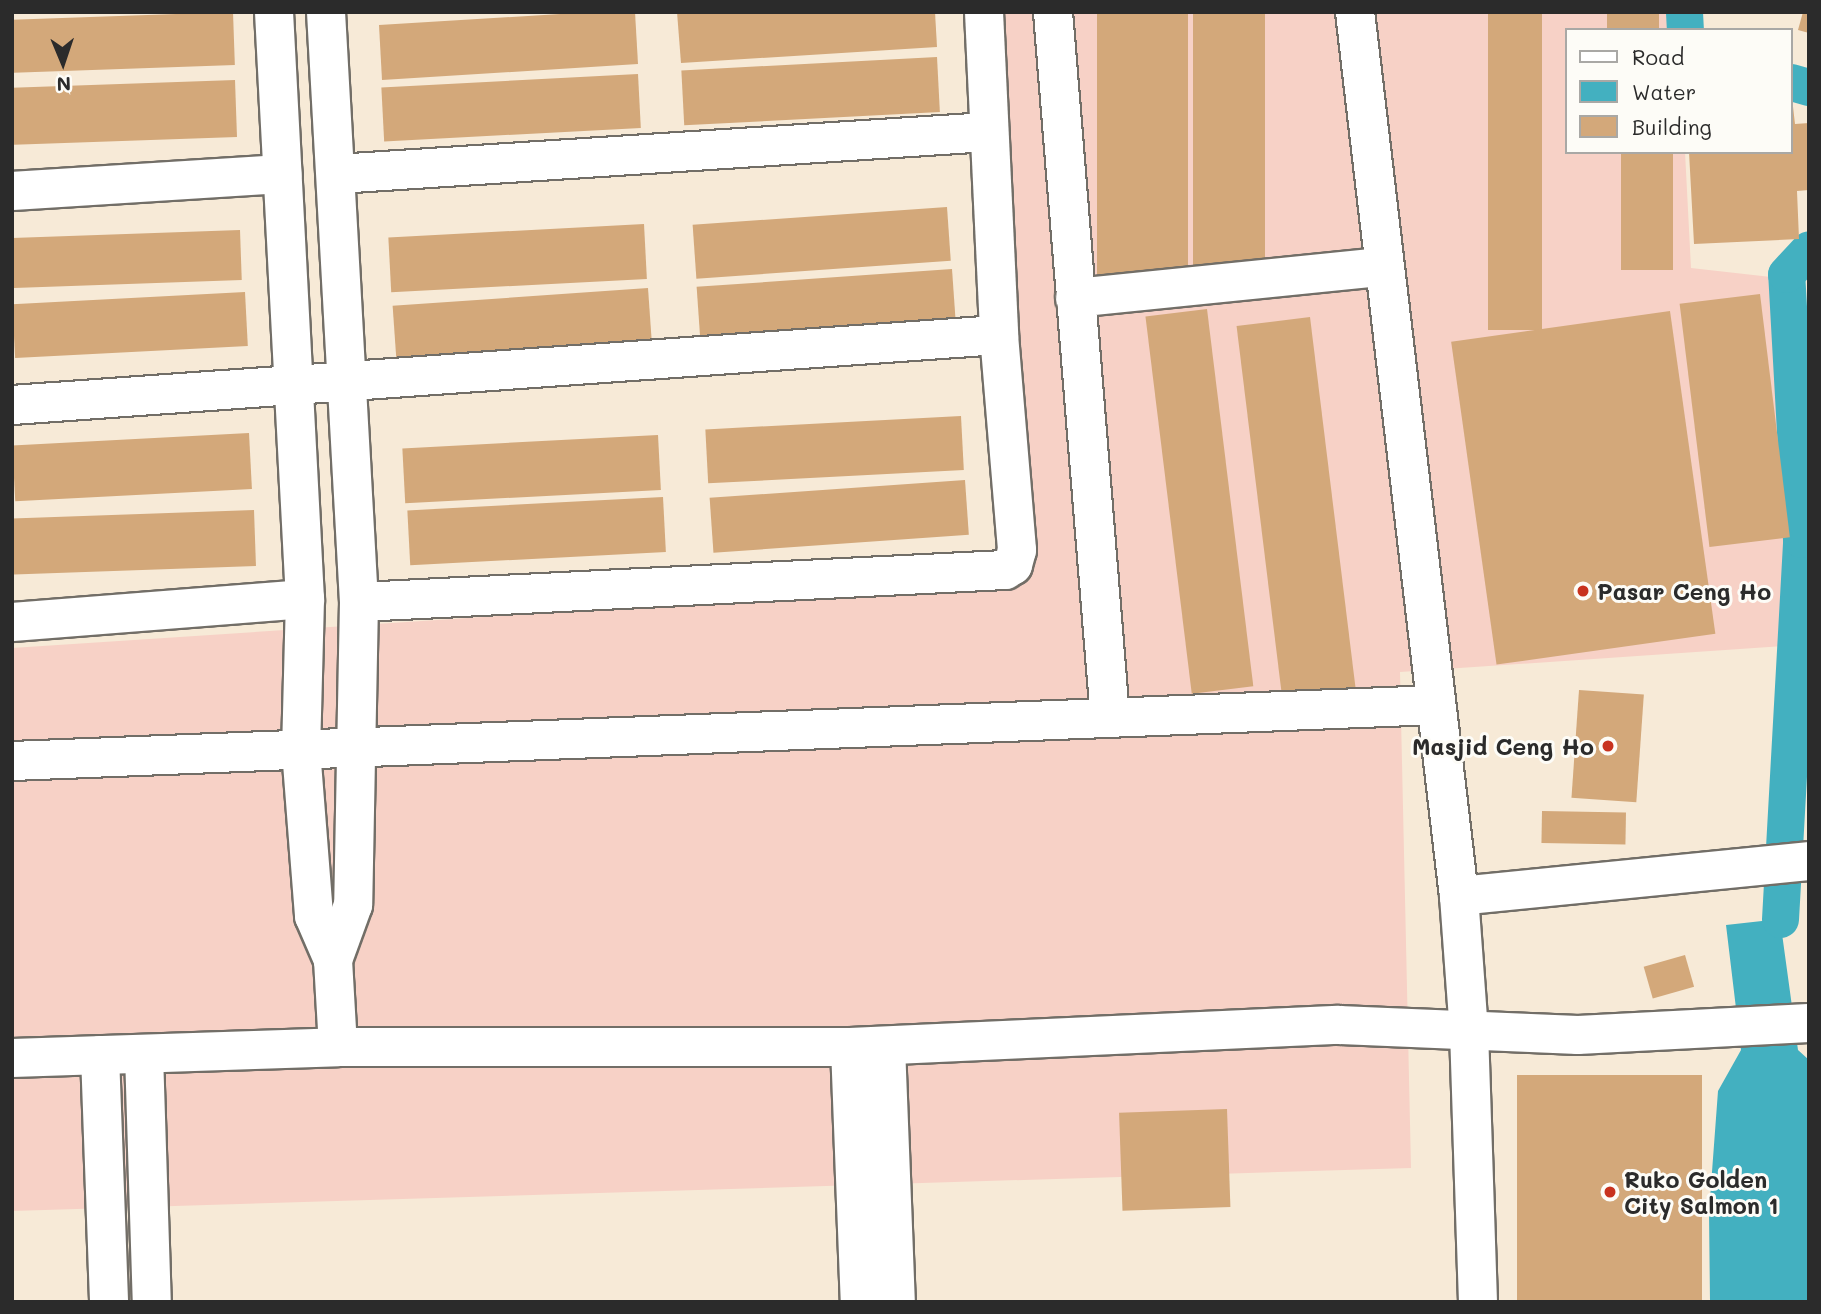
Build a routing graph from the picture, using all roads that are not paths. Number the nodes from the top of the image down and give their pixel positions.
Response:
1 (274, 12) edge
2 (326, 12) edge
3 (984, 12) edge
4 (1054, 12) edge
5 (1355, 12) edge
6 (989, 132) junction
7 (282, 174) junction
8 (337, 174) junction
9 (12, 191) edge
10 (1382, 267) junction
11 (1075, 298) junction
12 (999, 335) junction
13 (349, 382) junction
14 (294, 383) junction
15 (12, 405) edge
16 (305, 599) junction
17 (359, 602) junction
18 (12, 622) edge
19 (1436, 705) junction
20 (1110, 718) junction
21 (354, 748) junction
22 (301, 750) junction
23 (12, 761) edge
24 (1803, 861) edge
25 (1459, 896) junction
26 (333, 960) junction
27 (1809, 1023) edge
28 (1469, 1031) junction
29 (338, 1047) junction
30 (868, 1047) junction
31 (144, 1054) junction
32 (100, 1055) junction
33 (12, 1058) edge
34 (109, 1302) edge
35 (152, 1302) edge
36 (860, 1302) edge
37 (896, 1302) edge
38 (1478, 1302) edge

1 - 7 street
2 - 8 street
3 - 6 street
4 - 11 street
5 - 10 street
6 - 8 street
6 - 12 street
7 - 9 street
7 - 14 street
8 - 13 street
10 - 11 street
10 - 19 street
11 - 20 street
12 - 13 street
12 - 17 street
13 - 14 street
13 - 17 street
14 - 15 street
14 - 16 street
16 - 18 street
16 - 22 street
17 - 21 street
19 - 20 street
19 - 25 street
20 - 21 street
21 - 22 street
21 - 26 street
22 - 23 street
22 - 26 street
24 - 25 street
25 - 28 street
26 - 29 street
27 - 28 street
28 - 30 street
28 - 38 street
29 - 30 street
29 - 31 street
30 - 36 street
30 - 37 street
31 - 32 street
31 - 35 street
32 - 33 street
32 - 34 street

